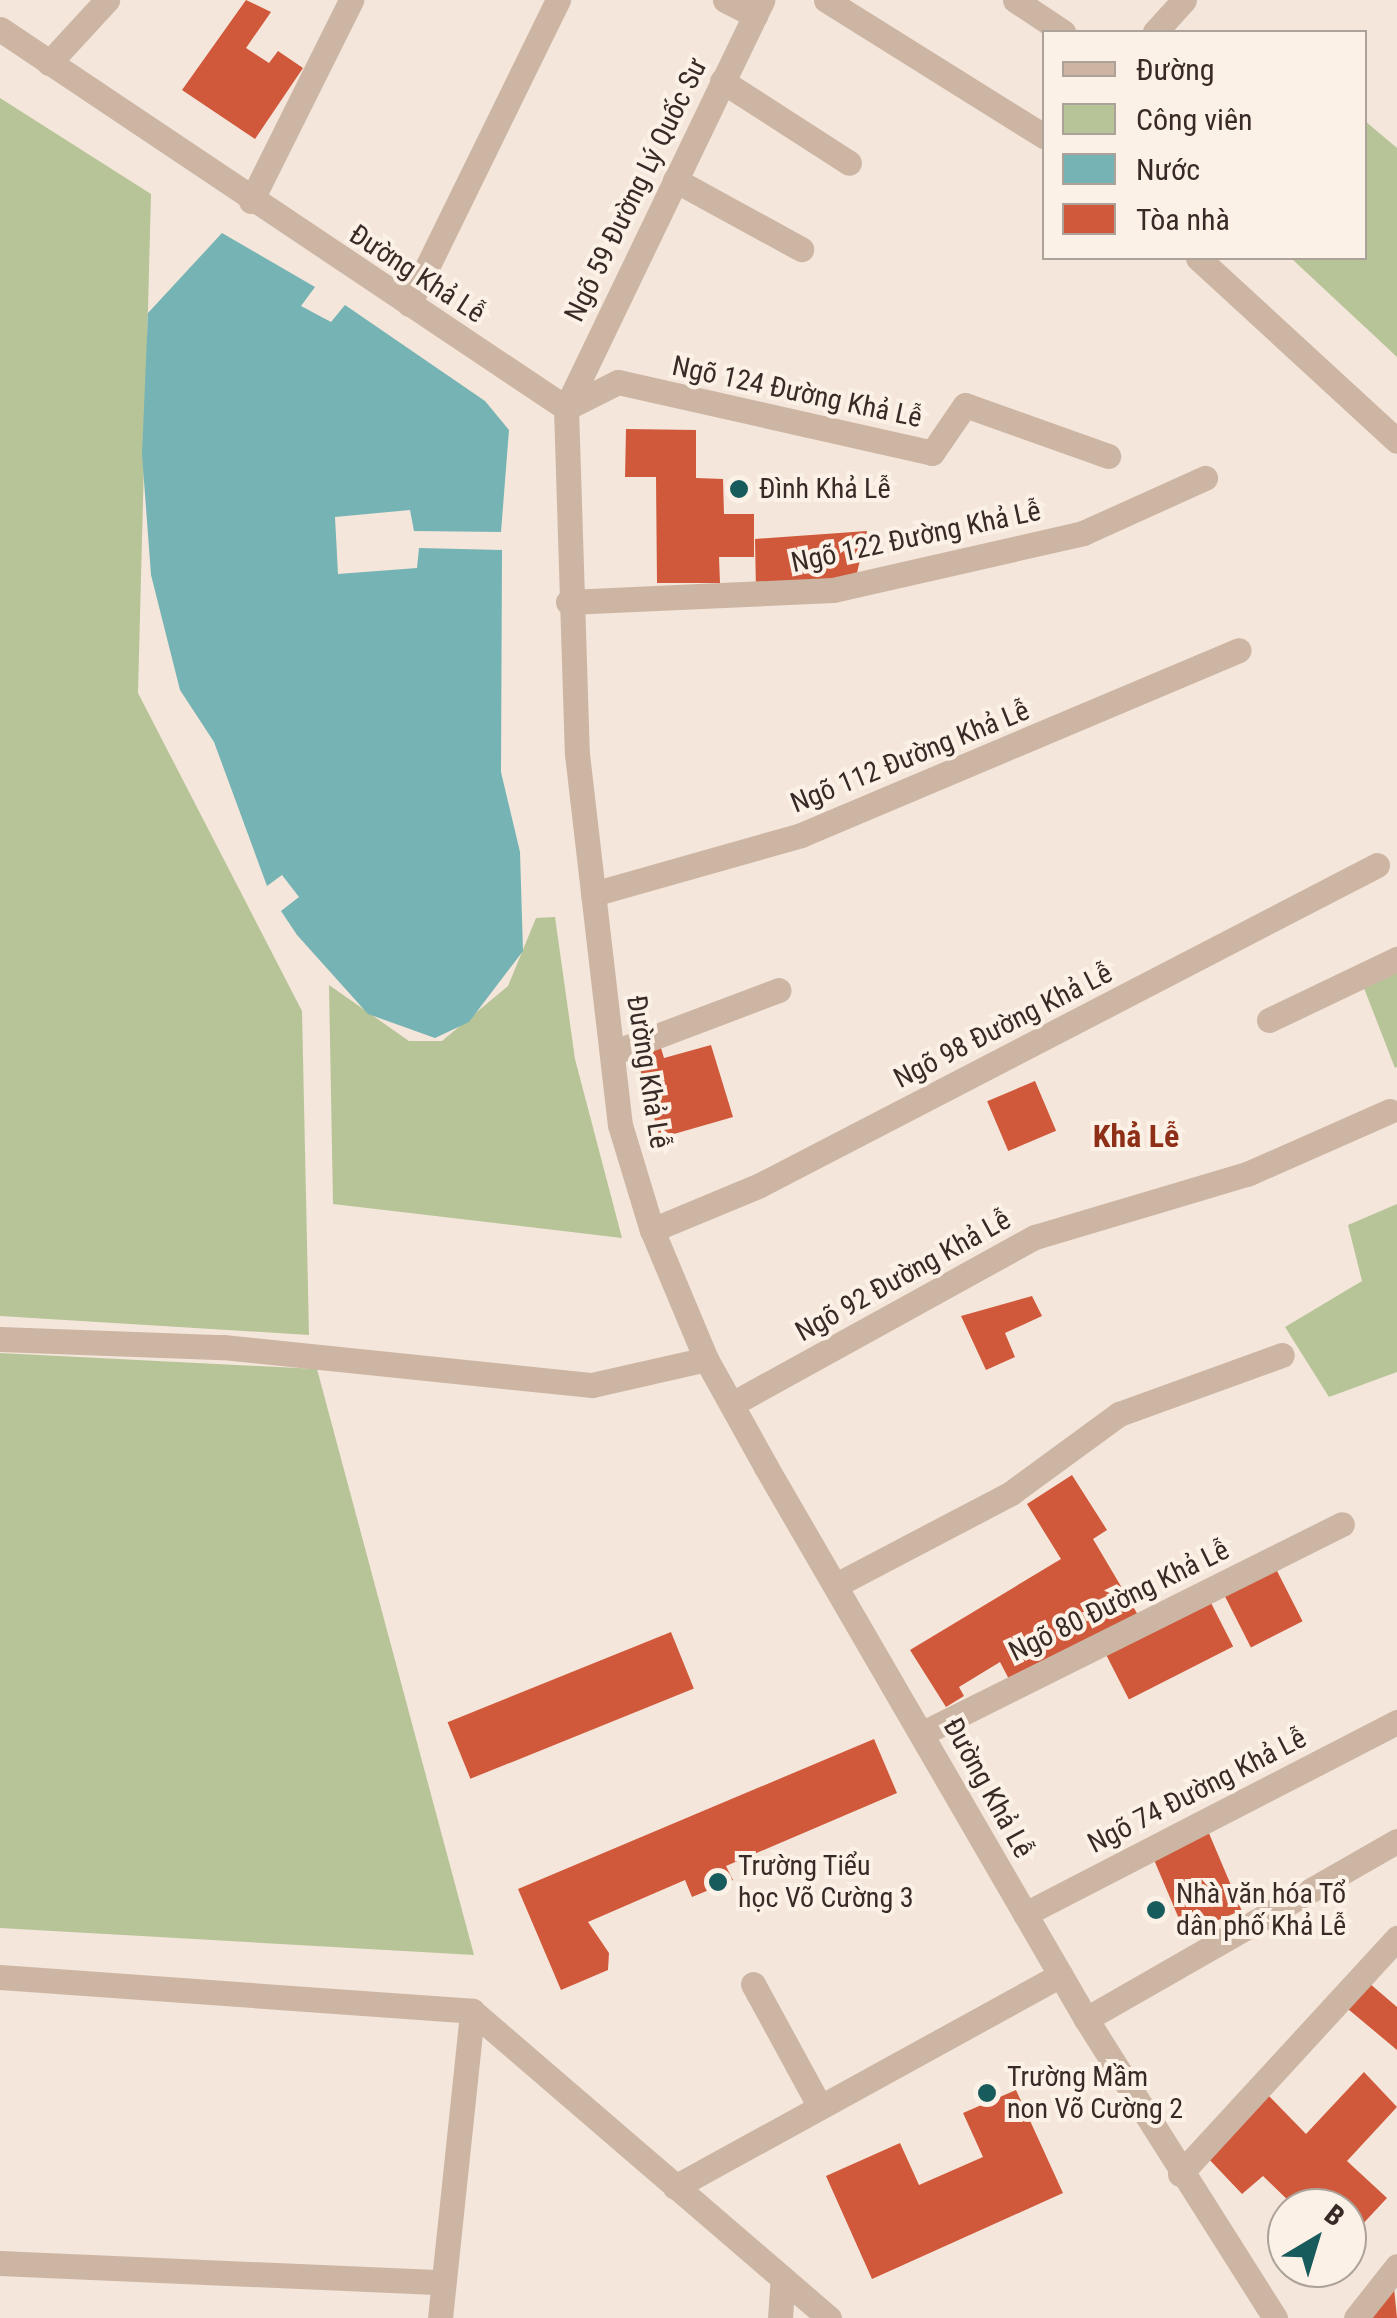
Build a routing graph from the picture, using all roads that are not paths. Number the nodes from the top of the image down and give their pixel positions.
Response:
1 (108, 0) edge
2 (351, 0) edge
3 (558, 0) edge
4 (725, 0) edge
5 (826, 0) edge
6 (1016, 0) edge
7 (1172, 4) edge
8 (758, 8) edge
9 (0, 29) edge
10 (1060, 30) edge
11 (1155, 30) edge
12 (49, 62) junction
13 (722, 82) junction
14 (1042, 135) edge
15 (849, 163) dead end
16 (674, 180) junction
17 (251, 201) junction
18 (801, 249) dead end
19 (1200, 260) edge
20 (408, 304) junction
21 (566, 408) junction
22 (1397, 441) edge
23 (1108, 456) dead end
24 (1205, 478) dead end
25 (568, 602) junction
26 (1239, 650) dead end
27 (1377, 864) dead end
28 (594, 894) junction
29 (1397, 959) edge
30 (779, 990) dead end
31 (1268, 1020) dead end
32 (612, 1054) junction
33 (1390, 1111) dead end
34 (652, 1230) junction
35 (0, 1338) edge
36 (1282, 1355) dead end
37 (706, 1359) junction
38 (732, 1404) junction
39 (1342, 1524) dead end
40 (836, 1585) junction
41 (1397, 1722) edge
42 (923, 1733) junction
43 (1397, 1841) edge
44 (1025, 1914) junction
45 (1397, 1938) edge
46 (1060, 1975) junction
47 (0, 1977) edge
48 (753, 1984) dead end
49 (472, 2011) junction
50 (1086, 2020) junction
51 (820, 2107) junction
52 (1180, 2174) junction
53 (675, 2186) junction
54 (0, 2263) edge
55 (1397, 2266) edge
56 (783, 2279) junction
57 (442, 2282) junction
58 (440, 2318) edge
59 (780, 2318) edge
60 (829, 2318) edge
61 (1275, 2318) edge
62 (1356, 2318) edge

1 - 12 street
2 - 17 street
3 - 20 street
4 - 8 street
5 - 14 street
6 - 10 street
7 - 11 street
8 - 13 street, Ngõ 59 Đường Lý Quốc Sư
9 - 12 street, Đường Khả Lễ
12 - 17 street, Đường Khả Lễ
13 - 15 street
13 - 16 street, Ngõ 59 Đường Lý Quốc Sư
16 - 18 street
16 - 21 street, Ngõ 59 Đường Lý Quốc Sư
17 - 20 street, Đường Khả Lễ
19 - 22 street
20 - 21 street, Đường Khả Lễ
21 - 23 street, Ngõ 124 Đường Khả Lễ
21 - 25 street, Đường Khả Lễ
24 - 25 street, Ngõ 122 Đường Khả Lễ
25 - 28 street, Đường Khả Lễ
26 - 28 street, Ngõ 112 Đường Khả Lễ
27 - 34 street, Ngõ 98 Đường Khả Lễ
28 - 32 street, Đường Khả Lễ
29 - 31 street
30 - 32 street
32 - 34 street, Đường Khả Lễ
33 - 38 street, Ngõ 92 Đường Khả Lễ
34 - 37 street, Đường Khả Lễ
35 - 37 street
36 - 40 street
37 - 38 street, Đường Khả Lễ
38 - 40 street, Đường Khả Lễ
39 - 42 street, Ngõ 80 Đường Khả Lễ
40 - 42 street, Đường Khả Lễ
41 - 44 street, Ngõ 74 Đường Khả Lễ
42 - 44 street, Đường Khả Lễ
43 - 50 street
44 - 46 street, Đường Khả Lễ
45 - 52 street
46 - 50 street, Đường Khả Lễ
46 - 51 street
47 - 49 street
48 - 51 street
49 - 53 street
49 - 57 street
50 - 52 street, Đường Khả Lễ
51 - 53 street
52 - 61 street, Đường Khả Lễ
53 - 56 street
54 - 57 street
55 - 62 street
56 - 59 street
56 - 60 street
57 - 58 street

